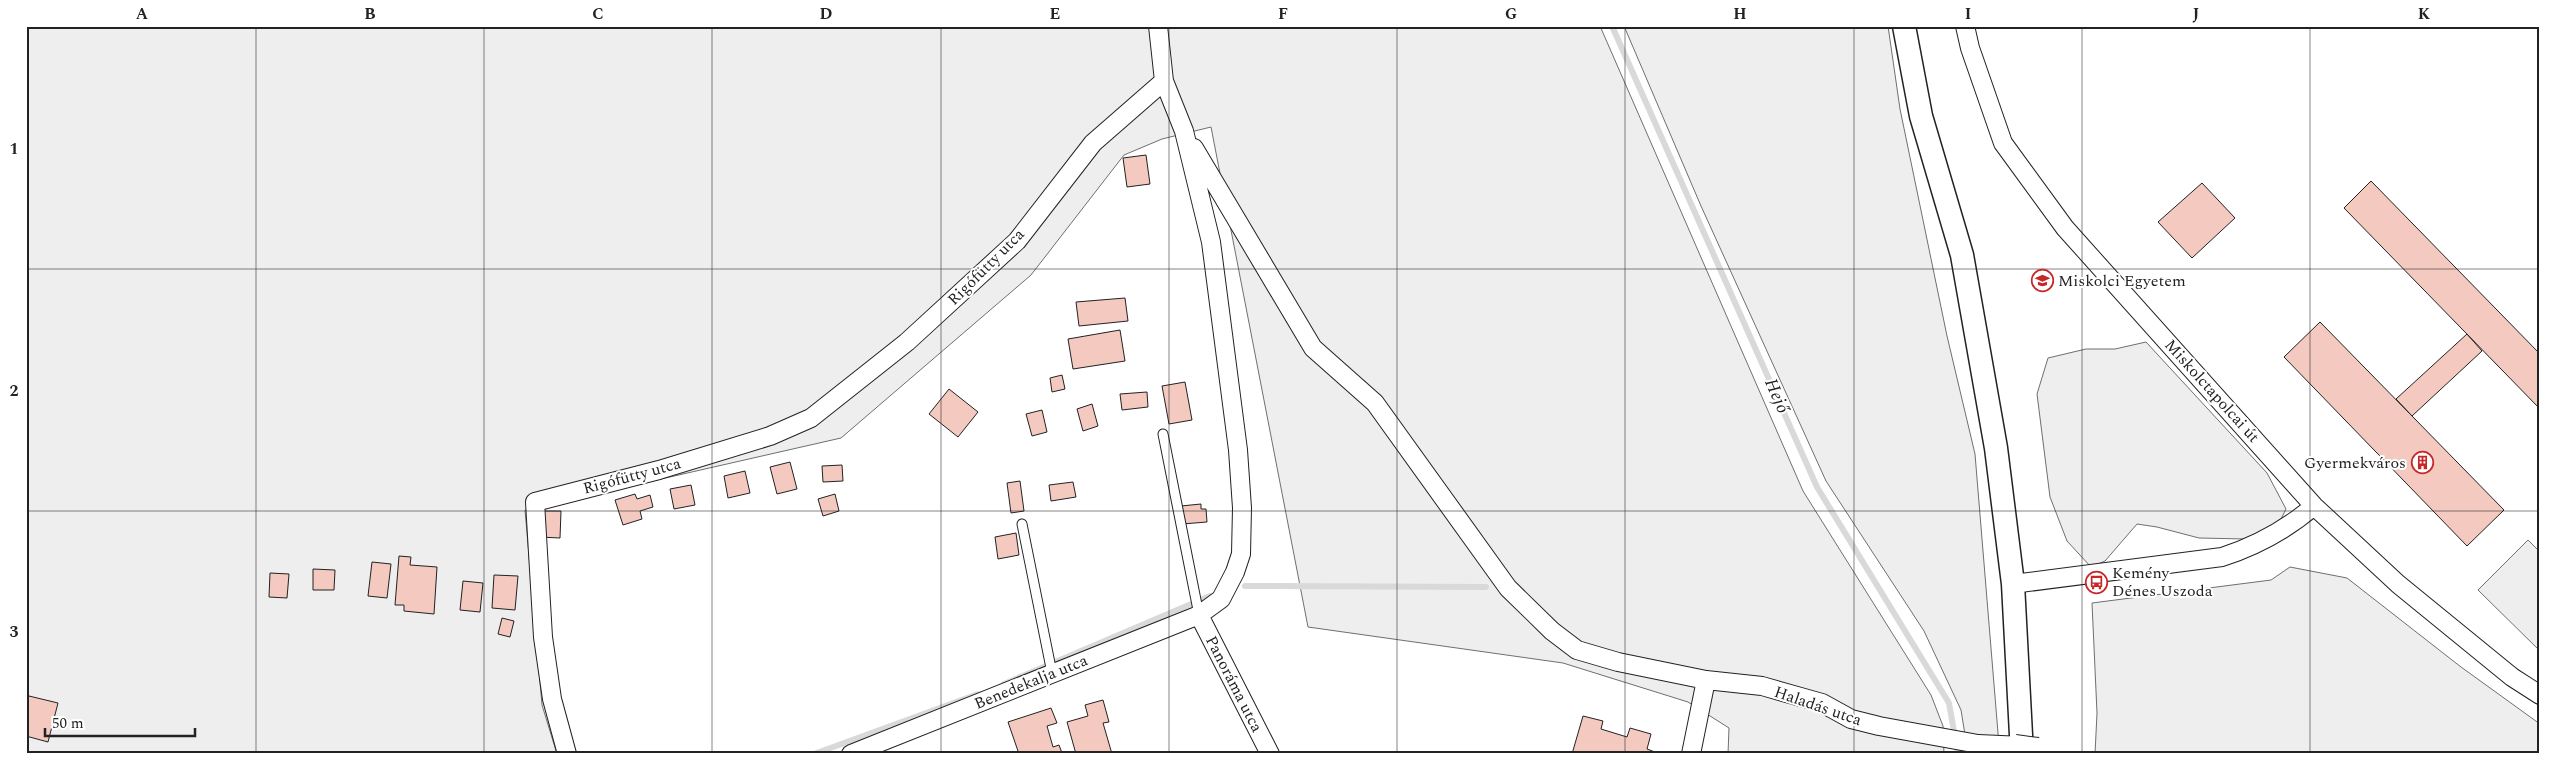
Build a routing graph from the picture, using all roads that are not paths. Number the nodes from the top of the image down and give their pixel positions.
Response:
1 (1158, 26) edge
2 (1904, 26) edge
3 (1965, 26) edge
4 (1164, 81) junction
5 (1184, 131) junction
6 (1163, 434) dead end
7 (2314, 506) junction
8 (1022, 524) dead end
9 (2013, 584) junction
10 (1204, 612) junction
11 (1052, 674) junction
12 (1706, 680) junction
13 (2540, 695) edge
14 (1916, 732) junction
15 (1981, 742) junction
16 (2024, 748) edge
17 (567, 754) edge
18 (851, 754) edge
19 (1270, 754) edge
20 (1691, 754) edge

1 - 4 street
2 - 9 street
3 - 7 street, Miskolctapolcai út
4 - 5 street
4 - 17 street, Rigófütty utca
5 - 10 street
5 - 12 street, Haladás utca
6 - 10 lane
7 - 9 street
7 - 13 street, Miskolctapolcai út
8 - 11 lane
9 - 16 street
10 - 11 street, Benedekalja utca
10 - 19 street, Panoráma utca
11 - 18 street, Benedekalja utca
12 - 14 street, Haladás utca
12 - 20 street
14 - 15 street, Haladás utca
14 - 15 street, Haladás utca
15 - 16 street

